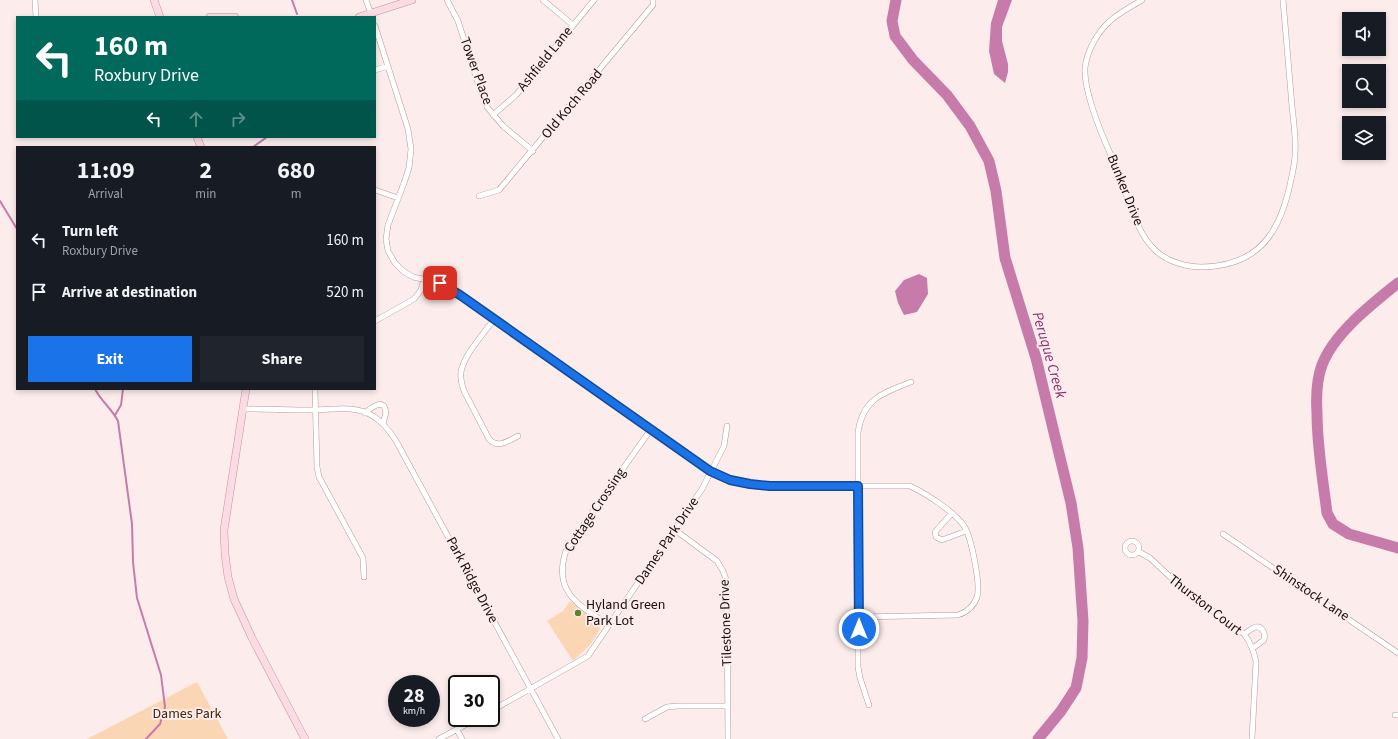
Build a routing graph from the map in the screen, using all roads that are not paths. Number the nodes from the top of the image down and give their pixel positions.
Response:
1 (35, 0) edge
2 (154, 0) edge
3 (366, 0) edge
4 (412, 0) edge
5 (447, 0) edge
6 (543, 0) edge
7 (594, 0) edge
8 (653, 0) edge
9 (1142, 0) edge
10 (1283, 0) edge
11 (371, 15) edge
12 (36, 16) edge
13 (160, 16) edge
14 (574, 25) junction
15 (376, 29) edge
16 (388, 66) junction
17 (376, 70) edge
18 (493, 115) junction
19 (532, 151) junction
20 (376, 190) edge
21 (479, 196) dead end
22 (398, 198) junction
23 (424, 279) junction
24 (494, 319) junction
25 (376, 320) edge
26 (911, 382) dead end
27 (246, 390) edge
28 (315, 390) edge
29 (243, 409) junction
30 (315, 410) junction
31 (366, 413) junction
32 (383, 424) junction
33 (727, 426) dead end
34 (651, 429) junction
35 (518, 436) dead end
36 (710, 471) junction
37 (858, 486) junction
38 (952, 513) junction
39 (675, 530) junction
40 (966, 531) junction
41 (1223, 534) dead end
42 (1139, 552) dead end
43 (364, 577) dead end
44 (859, 617) junction
45 (609, 625) junction
46 (1244, 634) junction
47 (1253, 648) junction
48 (1398, 653) edge
49 (531, 689) junction
50 (869, 705) dead end
51 (500, 706) edge
52 (728, 706) junction
53 (645, 719) dead end
54 (462, 727) edge
55 (457, 730) junction
56 (305, 739) edge
57 (439, 739) edge
58 (462, 739) edge
59 (558, 739) edge
60 (728, 739) edge
61 (1252, 739) edge

1 - 12 street
2 - 13 main road
3 - 11 street
4 - 11 main road
5 - 18 street, Tower Place
6 - 14 street
7 - 14 street, Ashfield Lane
8 - 19 street, Old Koch Road
9 - 10 street, Bunker Drive
14 - 18 street, Ashfield Lane
15 - 16 street
16 - 17 street
16 - 22 street
18 - 19 street, Tower Place
19 - 21 street, Old Koch Road
20 - 22 street
22 - 23 street
23 - 24 street
23 - 25 street
24 - 34 street
24 - 35 street
26 - 37 street
27 - 29 main road
28 - 30 street
29 - 30 street, Park Ridge Drive
29 - 56 main road
30 - 31 street, Park Ridge Drive
30 - 43 street
31 - 32 street, Park Ridge Drive
31 - 32 street
32 - 49 street, Park Ridge Drive
33 - 36 street, Dames Park Drive
34 - 36 street
34 - 45 street, Cottage Crossing
36 - 37 street
36 - 39 street, Dames Park Drive
37 - 38 street
37 - 44 street
38 - 40 street
38 - 40 street
39 - 45 street, Dames Park Drive
39 - 52 street, Tilestone Drive
40 - 44 street
41 - 48 street, Shinstock Lane
42 - 46 street, Thurston Court
44 - 50 street
45 - 49 street, Dames Park Drive
46 - 47 street, Thurston Court
46 - 47 street
47 - 61 street, Thurston Court
49 - 51 street, Dames Park Drive
49 - 59 street, Park Ridge Drive
52 - 53 street
52 - 60 street, Tilestone Drive
54 - 55 street
55 - 57 street
55 - 58 street

